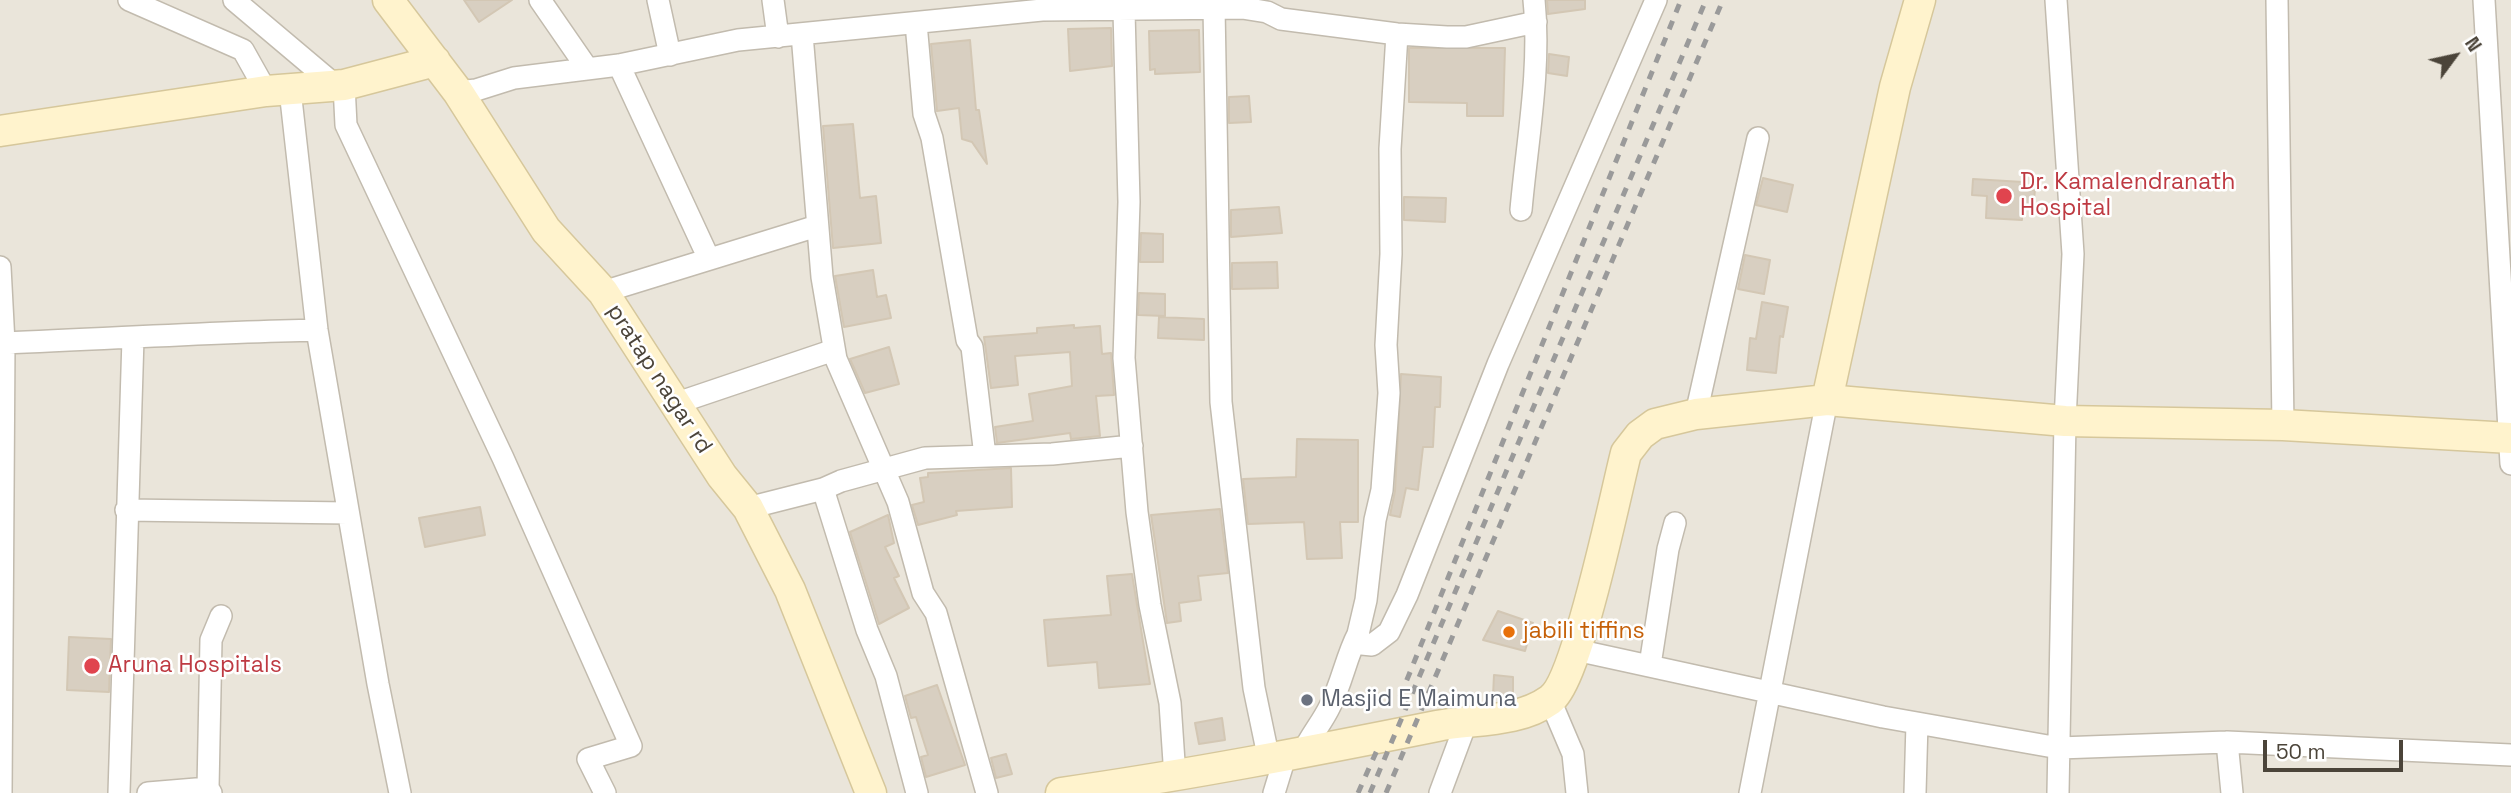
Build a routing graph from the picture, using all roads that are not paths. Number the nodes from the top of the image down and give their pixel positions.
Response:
1 (129, 0) edge
2 (234, 0) edge
3 (388, 0) edge
4 (540, 0) edge
5 (658, 0) edge
6 (773, 0) edge
7 (1534, 0) edge
8 (1656, 0) edge
9 (1920, 0) edge
10 (2056, 0) edge
11 (2277, 0) edge
12 (2484, 0) edge
13 (1214, 6) junction
14 (1267, 6) edge
15 (978, 7) edge
16 (1124, 10) junction
17 (1536, 22) junction
18 (916, 23) junction
19 (802, 34) junction
20 (1397, 34) junction
21 (778, 37) junction
22 (670, 55) junction
23 (435, 61) junction
24 (620, 65) junction
25 (587, 68) junction
26 (340, 86) junction
27 (278, 91) junction
28 (458, 92) junction
29 (0, 131) edge
30 (1758, 138) dead end
31 (1521, 210) dead end
32 (817, 226) junction
33 (709, 258) junction
34 (0, 267) edge
35 (603, 292) junction
36 (317, 330) junction
37 (133, 338) junction
38 (4, 343) junction
39 (834, 350) junction
40 (1827, 400) junction
41 (674, 404) junction
42 (1696, 414) junction
43 (2065, 421) junction
44 (2283, 425) junction
45 (1132, 446) junction
46 (2511, 446) edge
47 (985, 456) junction
48 (885, 471) junction
49 (823, 489) junction
50 (748, 508) junction
51 (126, 510) junction
52 (348, 513) junction
53 (1675, 523) dead end
54 (221, 616) dead end
55 (1357, 634) junction
56 (1576, 649) junction
57 (1650, 665) junction
58 (1768, 694) junction
59 (1550, 700) junction
60 (1466, 723) junction
61 (1917, 723) junction
62 (2227, 742) junction
63 (2059, 748) junction
64 (2511, 755) edge
65 (1285, 757) junction
66 (1175, 777) junction
67 (209, 790) edge
68 (1, 793) edge
69 (119, 793) edge
70 (148, 793) edge
71 (400, 793) edge
72 (605, 793) edge
73 (872, 793) edge
74 (916, 793) edge
75 (987, 793) edge
76 (1061, 793) edge
77 (1274, 793) edge
78 (1440, 793) edge
79 (1577, 793) edge
80 (1750, 793) edge
81 (1915, 793) edge
82 (2058, 793) edge
83 (2232, 793) edge

1 - 27 street
2 - 26 street
3 - 23 street, pratap nagar rd
4 - 25 street
5 - 22 street
6 - 21 street
7 - 17 street
8 - 55 street
9 - 40 street
10 - 43 street
11 - 44 street
12 - 46 street
13 - 14 street
13 - 16 street
13 - 65 street
14 - 20 street
15 - 16 street
15 - 18 street
16 - 45 street
17 - 20 street
17 - 31 street
18 - 19 street
18 - 47 street
19 - 21 street
19 - 32 street
20 - 55 street
21 - 22 street
22 - 24 street
23 - 26 street
23 - 28 street, pratap nagar rd
24 - 25 street
24 - 33 street
25 - 28 street
26 - 27 street
26 - 72 street
27 - 29 street
27 - 36 street
28 - 35 street, pratap nagar rd
30 - 42 street
32 - 33 street
32 - 39 street
33 - 35 street
34 - 38 street
35 - 41 street, pratap nagar rd
36 - 37 street
36 - 52 street
37 - 38 street
37 - 51 street
38 - 68 street
39 - 41 street
39 - 48 street
40 - 42 street
40 - 43 street
40 - 58 street
41 - 50 street, pratap nagar rd
42 - 56 street
43 - 44 street
43 - 63 street
44 - 46 street
45 - 47 street
45 - 66 street
47 - 48 street
48 - 49 street
48 - 75 street
49 - 50 street
49 - 74 street
50 - 73 street, pratap nagar rd
51 - 52 street
51 - 69 street
52 - 71 street
53 - 57 street
54 - 67 street
55 - 65 street
56 - 57 street
56 - 59 street
57 - 58 street
58 - 61 street
58 - 80 street
59 - 60 street
59 - 79 street
60 - 65 street
60 - 78 street
61 - 63 street
61 - 81 street
62 - 63 street
62 - 64 street
62 - 83 street
63 - 82 street
65 - 66 street
65 - 77 street
66 - 76 street
67 - 70 street

